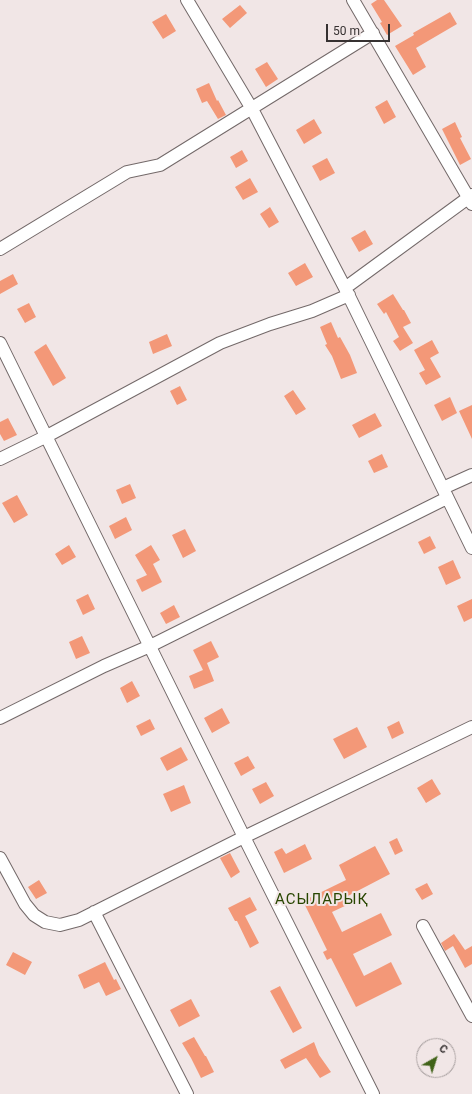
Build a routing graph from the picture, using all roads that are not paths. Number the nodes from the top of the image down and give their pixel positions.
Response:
1 (188, 0) edge
2 (353, 0) edge
3 (373, 33) junction
4 (252, 109) junction
5 (471, 199) edge
6 (0, 249) edge
7 (347, 291) junction
8 (0, 343) edge
9 (47, 436) junction
10 (0, 459) edge
11 (472, 475) edge
12 (445, 493) junction
13 (472, 548) edge
14 (150, 646) junction
15 (0, 718) edge
16 (472, 727) edge
17 (244, 837) junction
18 (0, 858) edge
19 (94, 912) junction
20 (423, 926) dead end
21 (472, 1016) edge
22 (188, 1094) edge
23 (373, 1094) edge

1 - 4 street
2 - 3 street
3 - 4 street
3 - 5 street
4 - 6 street
4 - 7 street
5 - 7 street
7 - 9 street
7 - 12 street
8 - 9 street
9 - 10 street
9 - 14 street
11 - 12 street
12 - 13 street
12 - 14 street
14 - 15 street
14 - 17 street
16 - 17 street
17 - 19 street
17 - 23 street
18 - 19 street
19 - 22 street
20 - 21 street

